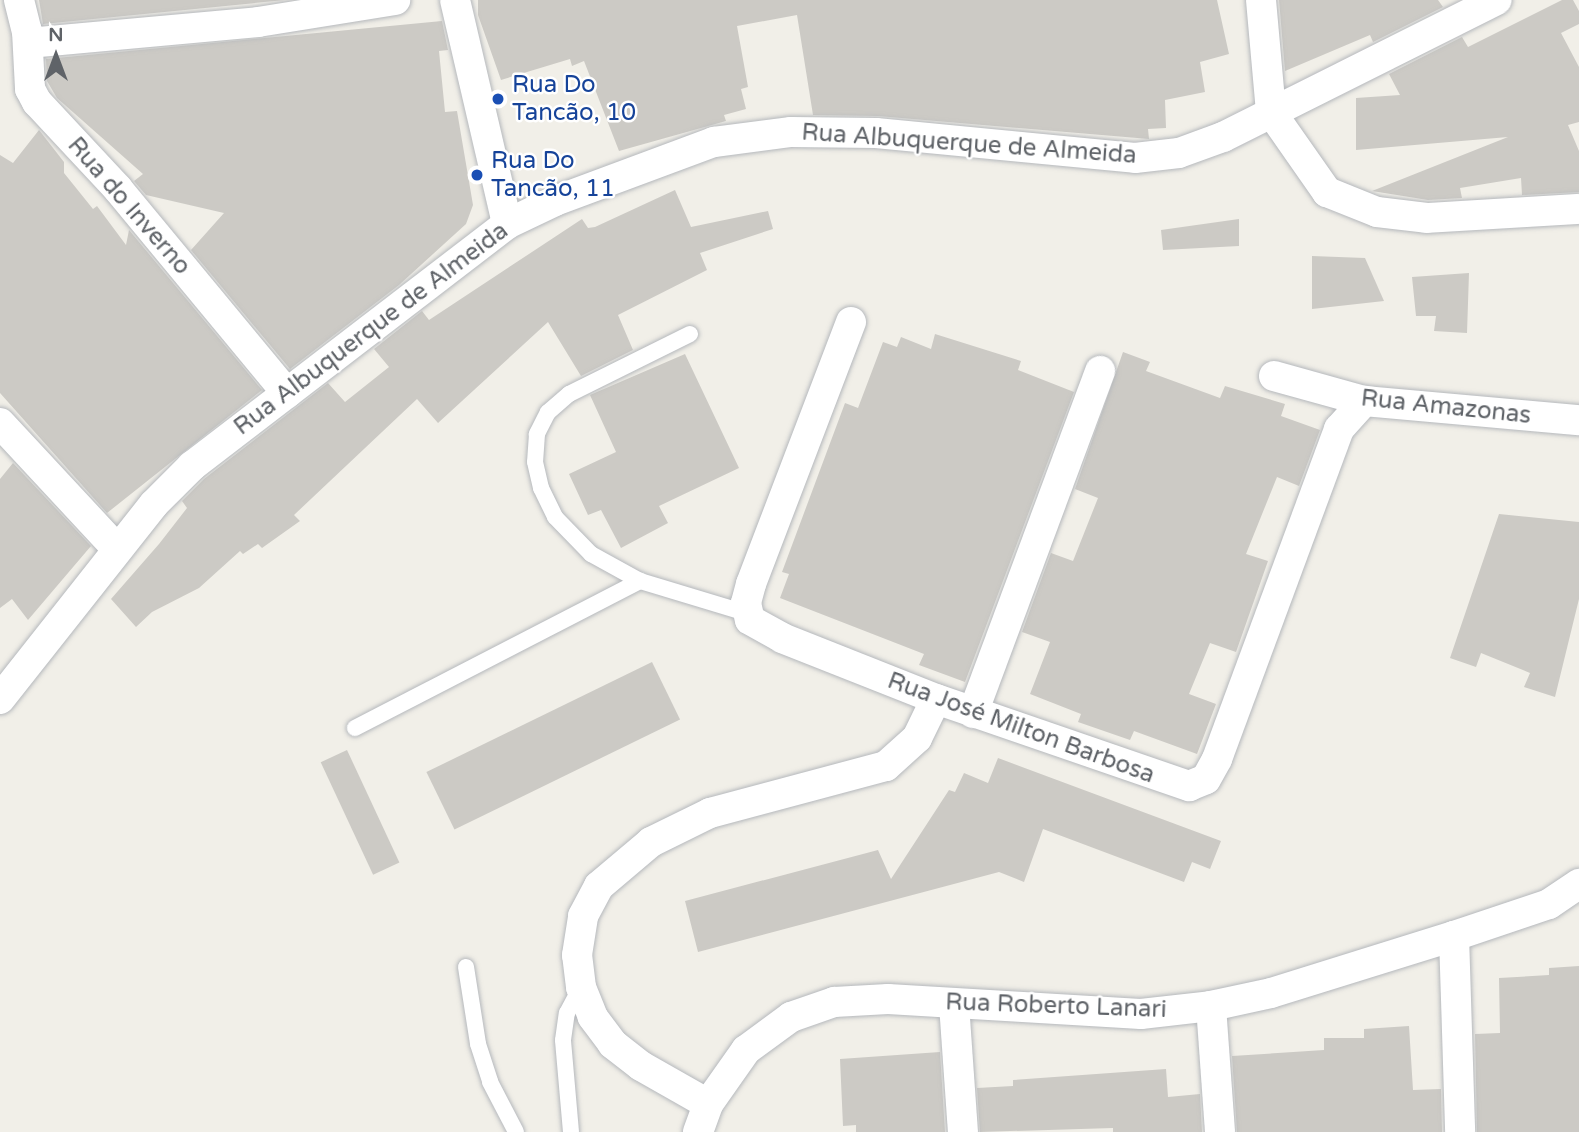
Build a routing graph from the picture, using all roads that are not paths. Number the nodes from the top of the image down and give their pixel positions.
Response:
1 (19, 0) edge
2 (395, 0) edge
3 (455, 0) edge
4 (1261, 0) edge
5 (1497, 0) edge
6 (28, 43) junction
7 (1270, 112) junction
8 (1579, 209) edge
9 (507, 224) junction
10 (851, 322) dead end
11 (690, 334) dead end
12 (1100, 371) dead end
13 (1274, 376) dead end
14 (287, 393) junction
15 (1364, 401) junction
16 (1579, 420) edge
17 (0, 423) edge
18 (117, 549) junction
19 (640, 581) junction
20 (746, 613) junction
21 (0, 699) edge
22 (936, 699) junction
23 (973, 713) junction
24 (355, 728) dead end
25 (1579, 884) edge
26 (1454, 936) junction
27 (466, 967) dead end
28 (581, 987) junction
29 (954, 1004) junction
30 (1212, 1006) junction
31 (703, 1118) edge
32 (516, 1132) edge
33 (571, 1132) edge
34 (963, 1132) edge
35 (1220, 1132) edge
36 (1460, 1132) edge

1 - 6 street, Rua do Inverno
2 - 6 street
3 - 9 street
4 - 7 street
5 - 7 street, Rua Albuquerque de Almeida
6 - 14 street, Rua do Inverno
7 - 8 street
7 - 9 street, Rua Albuquerque de Almeida
9 - 14 street, Rua Albuquerque de Almeida
10 - 20 street
11 - 19 lane
12 - 23 street
13 - 15 street, Rua Amazonas
14 - 18 street, Rua Albuquerque de Almeida
15 - 16 street, Rua Amazonas
15 - 23 street, Rua José Milton Barbosa
17 - 18 street
18 - 21 street, Rua Albuquerque de Almeida
19 - 20 lane
19 - 24 lane
20 - 22 street, Rua José Milton Barbosa
22 - 23 street, Rua José Milton Barbosa
22 - 28 street
25 - 26 street, Rua Roberto Lanari
26 - 30 street, Rua Roberto Lanari
26 - 36 street
27 - 32 lane
28 - 31 street
28 - 33 lane
29 - 30 street, Rua Roberto Lanari
29 - 31 street, Rua Roberto Lanari
29 - 34 street
30 - 35 street

